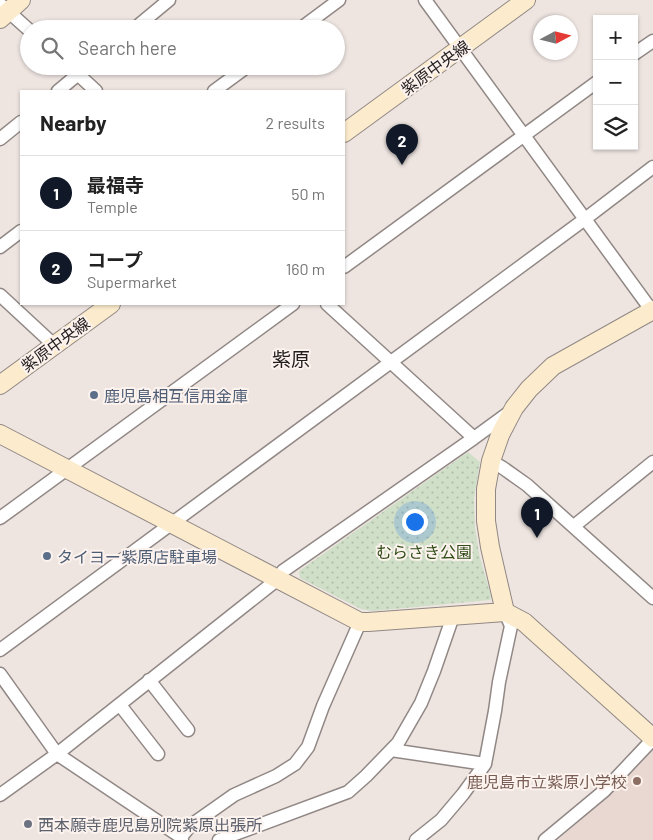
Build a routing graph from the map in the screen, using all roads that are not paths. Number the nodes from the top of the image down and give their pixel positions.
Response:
1 (169, 0) edge
2 (339, 0) edge
3 (426, 0) edge
4 (526, 0) edge
5 (7, 9) edge
6 (145, 20) edge
7 (312, 20) edge
8 (20, 21) edge
9 (653, 41) edge
10 (460, 48) junction
11 (638, 51) edge
12 (69, 75) edge
13 (78, 75) edge
14 (236, 75) edge
15 (593, 85) edge
16 (59, 90) edge
17 (95, 90) edge
18 (215, 90) edge
19 (20, 123) edge
20 (345, 132) edge
21 (524, 135) junction
22 (0, 139) edge
23 (653, 167) edge
24 (585, 219) junction
25 (20, 232) edge
26 (0, 247) edge
27 (345, 266) edge
28 (0, 295) edge
29 (110, 305) edge
30 (292, 305) edge
31 (328, 305) edge
32 (652, 310) edge
33 (54, 345) junction
34 (391, 362) junction
35 (0, 385) edge
36 (514, 408) junction
37 (0, 434) edge
38 (474, 438) junction
39 (491, 461) junction
40 (653, 462) edge
41 (66, 469) junction
42 (0, 518) edge
43 (170, 524) junction
44 (574, 526) junction
45 (278, 579) junction
46 (650, 591) edge
47 (505, 612) junction
48 (453, 616) junction
49 (360, 622) junction
50 (0, 650) edge
51 (0, 674) edge
52 (149, 680) junction
53 (120, 705) junction
54 (188, 730) dead end
55 (653, 739) edge
56 (391, 750) junction
57 (57, 754) junction
58 (158, 754) dead end
59 (485, 764) junction
60 (0, 794) edge
61 (181, 838) edge
62 (219, 840) edge
63 (416, 840) edge
64 (545, 840) edge

1 - 6 street
2 - 7 street
3 - 10 street
4 - 10 street, 紫原中央線
5 - 8 street
9 - 11 street
10 - 20 street, 紫原中央線
10 - 21 street
12 - 16 street
13 - 17 street
14 - 18 street
15 - 21 street
19 - 22 street
21 - 24 street
21 - 27 street
23 - 24 street
24 - 32 street
24 - 34 street
25 - 26 street
28 - 33 street
29 - 33 street, 紫原中央線
30 - 41 street
31 - 34 street
32 - 36 street
33 - 35 street, 紫原中央線
34 - 38 street
34 - 43 street
36 - 38 street
36 - 39 street
37 - 41 street
38 - 45 street
39 - 44 street
39 - 47 street
40 - 44 street
41 - 42 street
41 - 43 street
43 - 45 street
43 - 50 street
44 - 46 street
45 - 49 street
45 - 52 street
47 - 48 street
47 - 55 street
47 - 59 street
48 - 49 street
48 - 56 street
49 - 61 street
51 - 57 street
52 - 53 street
52 - 54 street
53 - 57 street
53 - 58 street
55 - 64 street
56 - 59 street
56 - 62 street
57 - 60 street
57 - 61 street
59 - 63 street

